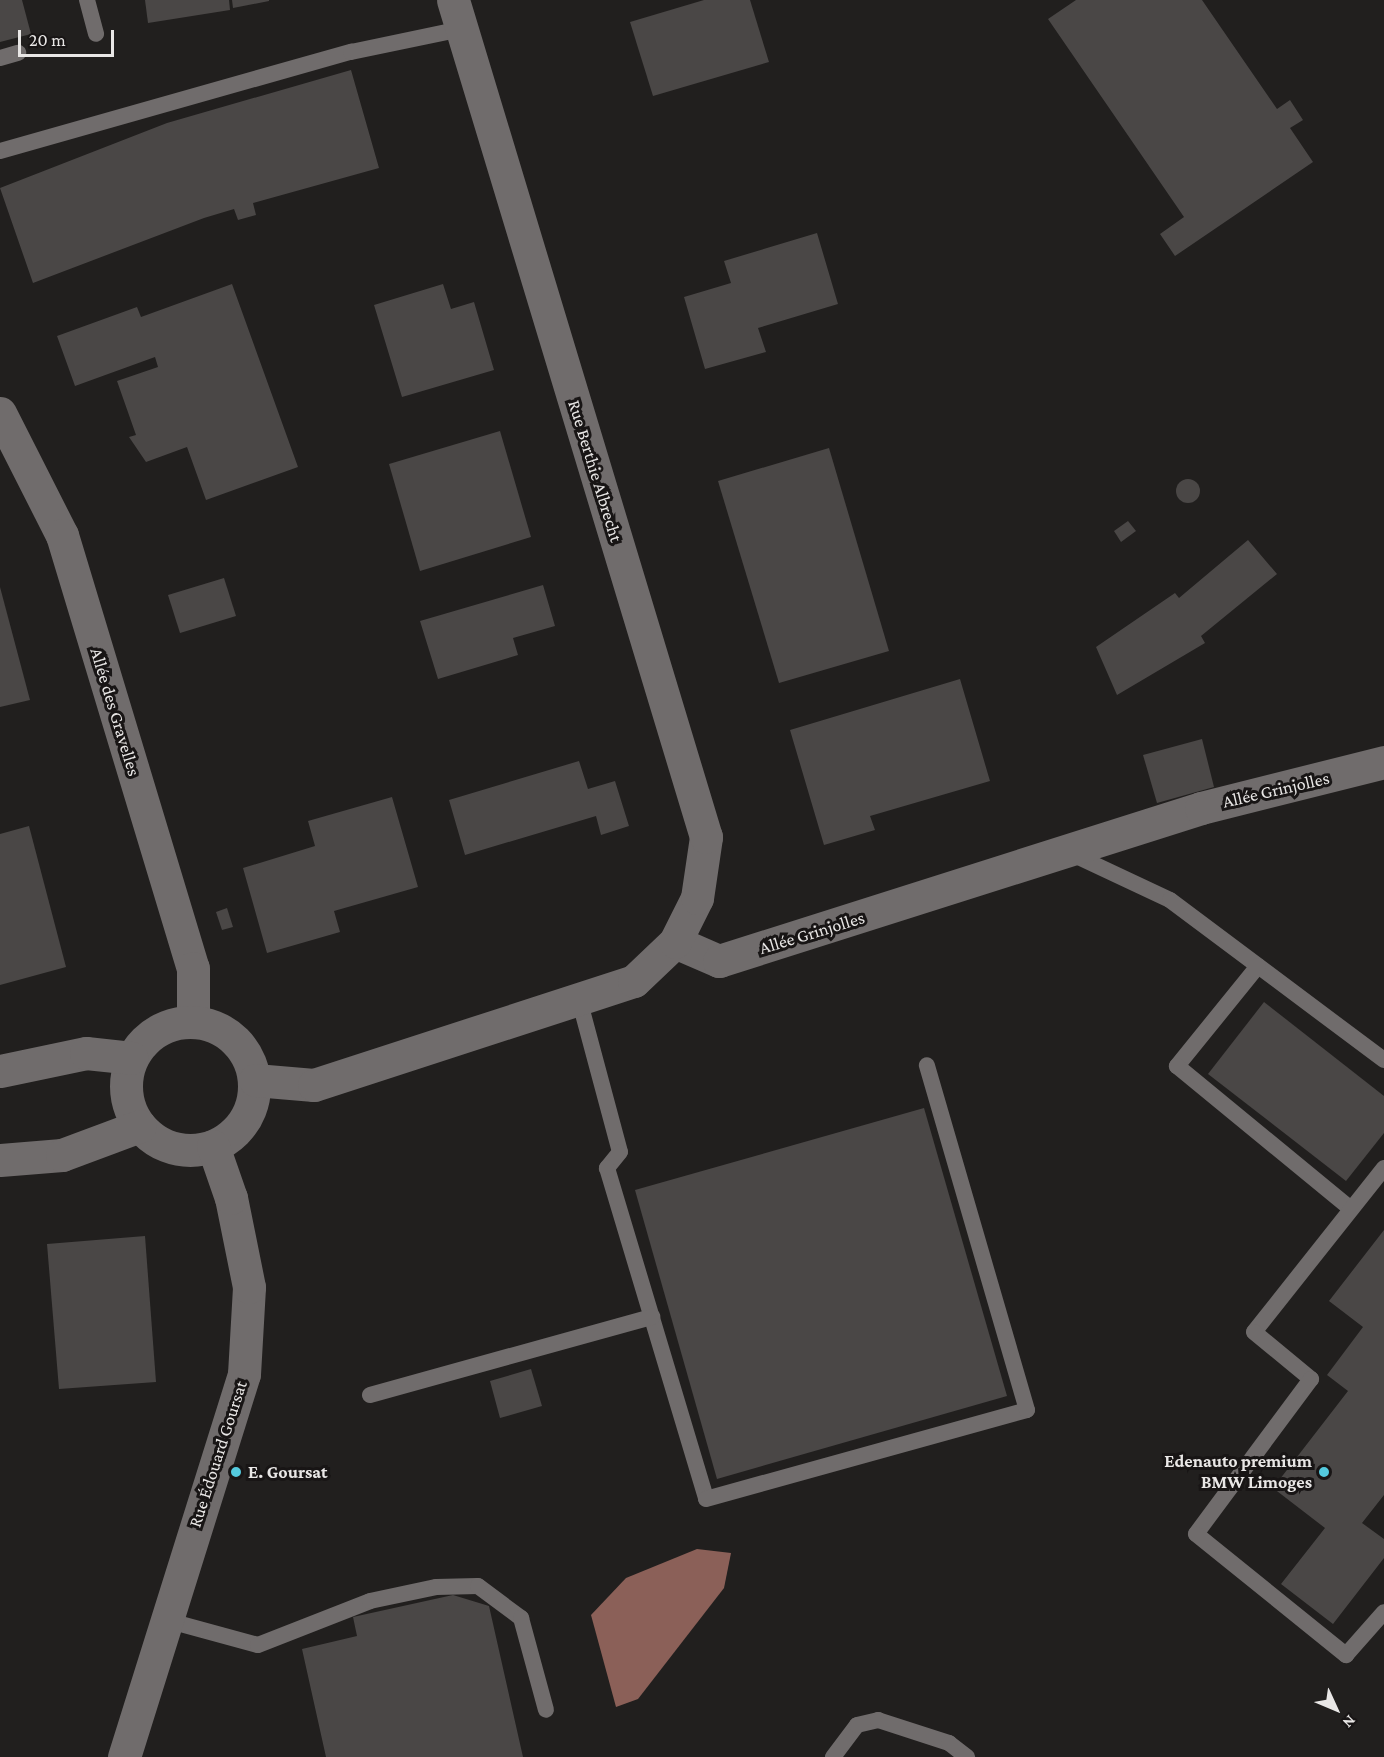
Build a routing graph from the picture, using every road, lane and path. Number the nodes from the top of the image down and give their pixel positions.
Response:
1 (87, 0) edge
2 (457, 14) edge
3 (96, 34) dead end
4 (18, 53) dead end
5 (0, 58) edge
6 (0, 151) edge
7 (0, 413) edge
8 (1384, 762) edge
9 (1070, 853) junction
10 (675, 942) junction
11 (1258, 966) junction
12 (579, 999) junction
13 (193, 1022) junction
14 (132, 1058) junction
15 (1384, 1060) edge
16 (927, 1065) dead end
17 (0, 1071) edge
18 (255, 1080) junction
19 (140, 1126) junction
20 (213, 1146) junction
21 (0, 1160) edge
22 (1384, 1168) edge
23 (1351, 1209) junction
24 (652, 1317) junction
25 (370, 1395) dead end
26 (1384, 1611) edge
27 (166, 1620) junction
28 (546, 1710) dead end
29 (124, 1757) edge
30 (833, 1757) edge
31 (967, 1757) edge

1 - 3 lane
2 - 6 lane
2 - 10 street, Rue Berthie Albrecht
4 - 5 lane
7 - 13 street, Allée des Gravelles
8 - 9 street, Allée Grinjolles
9 - 10 street, Allée Grinjolles
9 - 11 lane
10 - 12 street
11 - 15 lane
11 - 23 lane
12 - 18 street
12 - 24 lane
13 - 14 street
13 - 18 street
14 - 17 street
14 - 19 street
16 - 24 lane
18 - 20 street
19 - 20 street
19 - 21 street
20 - 27 street, Rue Édouard Goursat
22 - 23 lane
23 - 26 lane
24 - 25 lane
27 - 28 lane
27 - 29 street, Rue Édouard Goursat
30 - 31 lane

